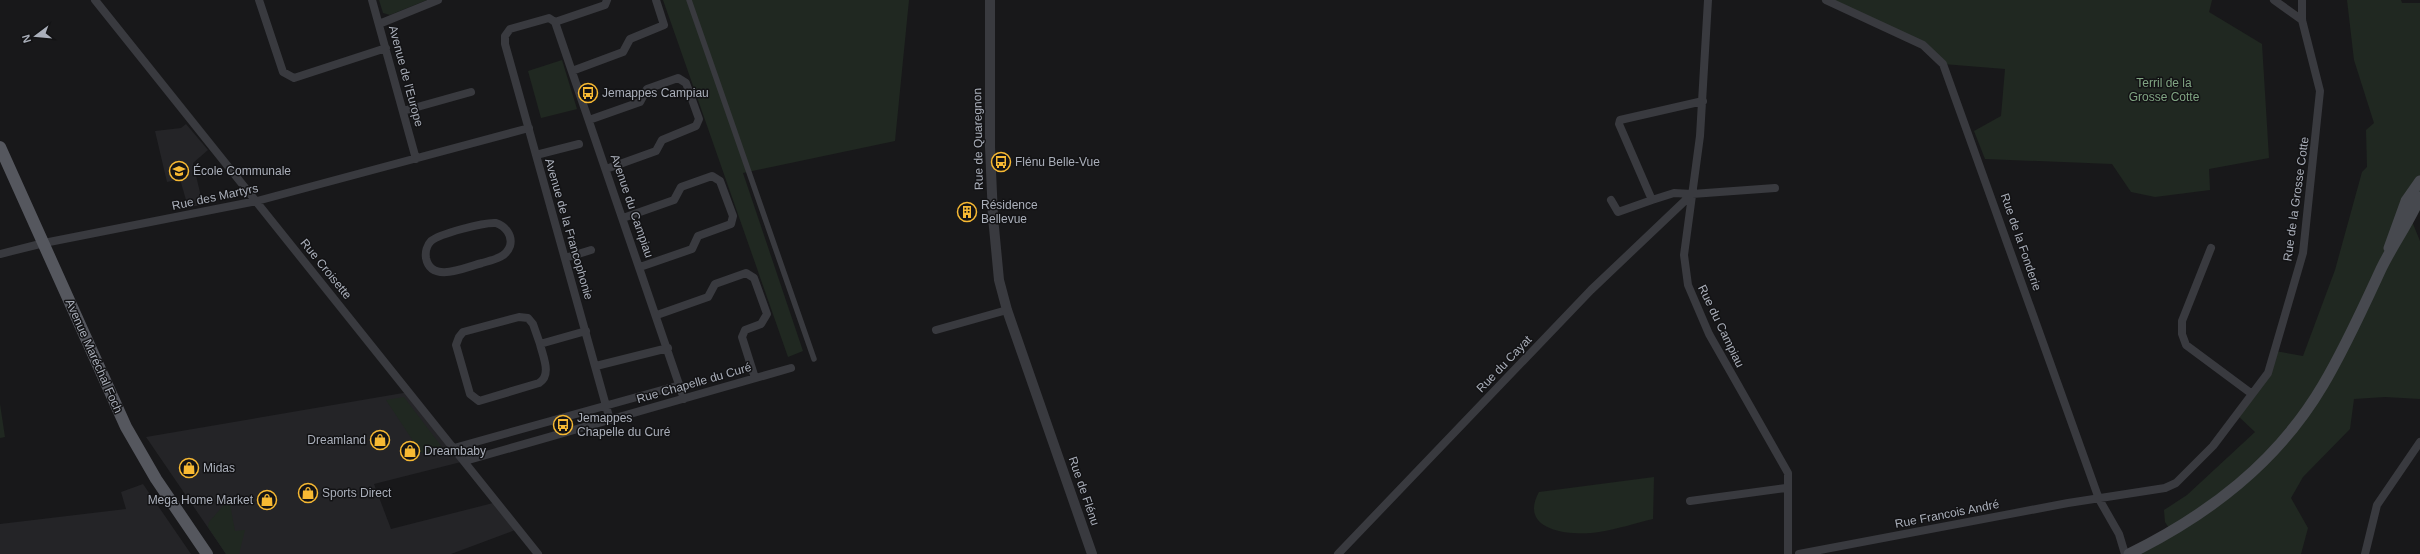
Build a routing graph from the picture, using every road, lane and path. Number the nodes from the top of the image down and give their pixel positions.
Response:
1 (96, 0) edge
2 (259, 0) edge
3 (372, 0) edge
4 (438, 0) edge
5 (607, 0) edge
6 (656, 0) edge
7 (689, 0) edge
8 (990, 0) edge
9 (1708, 0) edge
10 (1826, 0) edge
11 (2274, 0) edge
12 (2302, 0) edge
13 (2302, 20) junction
14 (555, 22) junction
15 (379, 24) junction
16 (386, 48) junction
17 (572, 71) junction
18 (471, 92) dead end
19 (1703, 101) junction
20 (403, 111) junction
21 (589, 120) junction
22 (529, 128) junction
23 (579, 144) dead end
24 (0, 147) edge
25 (536, 155) junction
26 (416, 159) junction
27 (606, 169) junction
28 (2420, 181) edge
29 (1775, 188) dead end
30 (1692, 194) junction
31 (2420, 197) edge
32 (1611, 200) dead end
33 (1652, 200) junction
34 (257, 201) junction
35 (623, 218) junction
36 (481, 225) joint
37 (44, 243) junction
38 (2211, 248) dead end
39 (591, 250) dead end
40 (0, 254) edge
41 (565, 258) junction
42 (2383, 265) junction
43 (640, 267) junction
44 (1007, 310) junction
45 (657, 315) junction
46 (936, 330) dead end
47 (586, 331) junction
48 (540, 344) junction
49 (668, 348) junction
50 (814, 359) dead end
51 (596, 366) junction
52 (791, 368) dead end
53 (755, 378) junction
54 (680, 385) junction
55 (2252, 394) junction
56 (684, 399) junction
57 (606, 405) junction
58 (610, 420) junction
59 (1051, 436) joint
60 (2420, 442) edge
61 (454, 448) junction
62 (465, 461) junction
63 (1786, 488) junction
64 (2099, 499) junction
65 (1690, 501) dead end
66 (207, 554) edge
67 (538, 554) edge
68 (1092, 554) edge
69 (1338, 554) edge
70 (1788, 554) edge
71 (1799, 554) edge
72 (2125, 554) edge
73 (2129, 554) edge
74 (2365, 554) edge

1 - 34 street, Rue Croisette
2 - 16 street
3 - 15 street, Avenue de l'Europe
4 - 15 street
5 - 14 street
6 - 17 street
7 - 50 street
8 - 44 street, Rue de Quaregnon
9 - 19 street, Rue du Campiau
10 - 64 street, Rue de la Fonderie
11 - 13 street
12 - 13 street, Rue de la Grosse Cotte
13 - 55 street, Rue de la Grosse Cotte
14 - 17 street, Avenue du Campiau
14 - 22 street, Avenue de la Francophonie
15 - 16 street, Avenue de l'Europe
16 - 20 street, Avenue de l'Europe
17 - 21 street, Avenue du Campiau
18 - 20 street
19 - 30 street, Rue du Campiau
19 - 33 street
20 - 26 street, Avenue de l'Europe
21 - 27 street, Avenue du Campiau
21 - 27 street
22 - 25 street, Avenue de la Francophonie
22 - 26 street, Rue des Martyrs
23 - 25 street
24 - 37 main road, Avenue Maréchal Foch
25 - 41 street, Avenue de la Francophonie
26 - 34 street, Rue des Martyrs
27 - 35 street, Avenue du Campiau
28 - 42 main road
29 - 30 street
30 - 33 street
30 - 63 street, Rue du Campiau
30 - 69 street, Rue du Cayat
31 - 42 main road
32 - 33 street
34 - 37 street, Rue des Martyrs
34 - 61 street, Rue Croisette
35 - 43 street, Avenue du Campiau
35 - 43 street
36 - 36 street
37 - 40 street, Rue des Martyrs
37 - 66 main road, Avenue Maréchal Foch
38 - 55 street
39 - 41 street
41 - 47 street, Avenue de la Francophonie
42 - 73 main road
43 - 45 street, Avenue du Campiau
44 - 46 street
44 - 59 street, Rue de Quaregnon
45 - 49 street, Avenue du Campiau
45 - 53 street
47 - 48 street
47 - 51 street, Avenue de la Francophonie
48 - 48 street
49 - 51 street
49 - 54 street, Avenue du Campiau
51 - 57 street, Avenue de la Francophonie
52 - 53 street, Rue Chapelle du Curé
53 - 56 street, Rue Chapelle du Curé
54 - 56 street, Avenue du Campiau
54 - 57 street
55 - 64 street, Rue de la Grosse Cotte
56 - 58 street, Rue Chapelle du Curé
57 - 58 street, Avenue de la Francophonie
57 - 61 street
58 - 62 street, Rue Chapelle du Curé
59 - 68 street, Rue de Flénu
60 - 74 street
61 - 62 street, Rue Croisette
62 - 67 street, Rue Croisette
63 - 65 street
63 - 70 street, Rue du Campiau
64 - 71 street, Rue Francois André
64 - 72 street, Rue de la Fonderie

